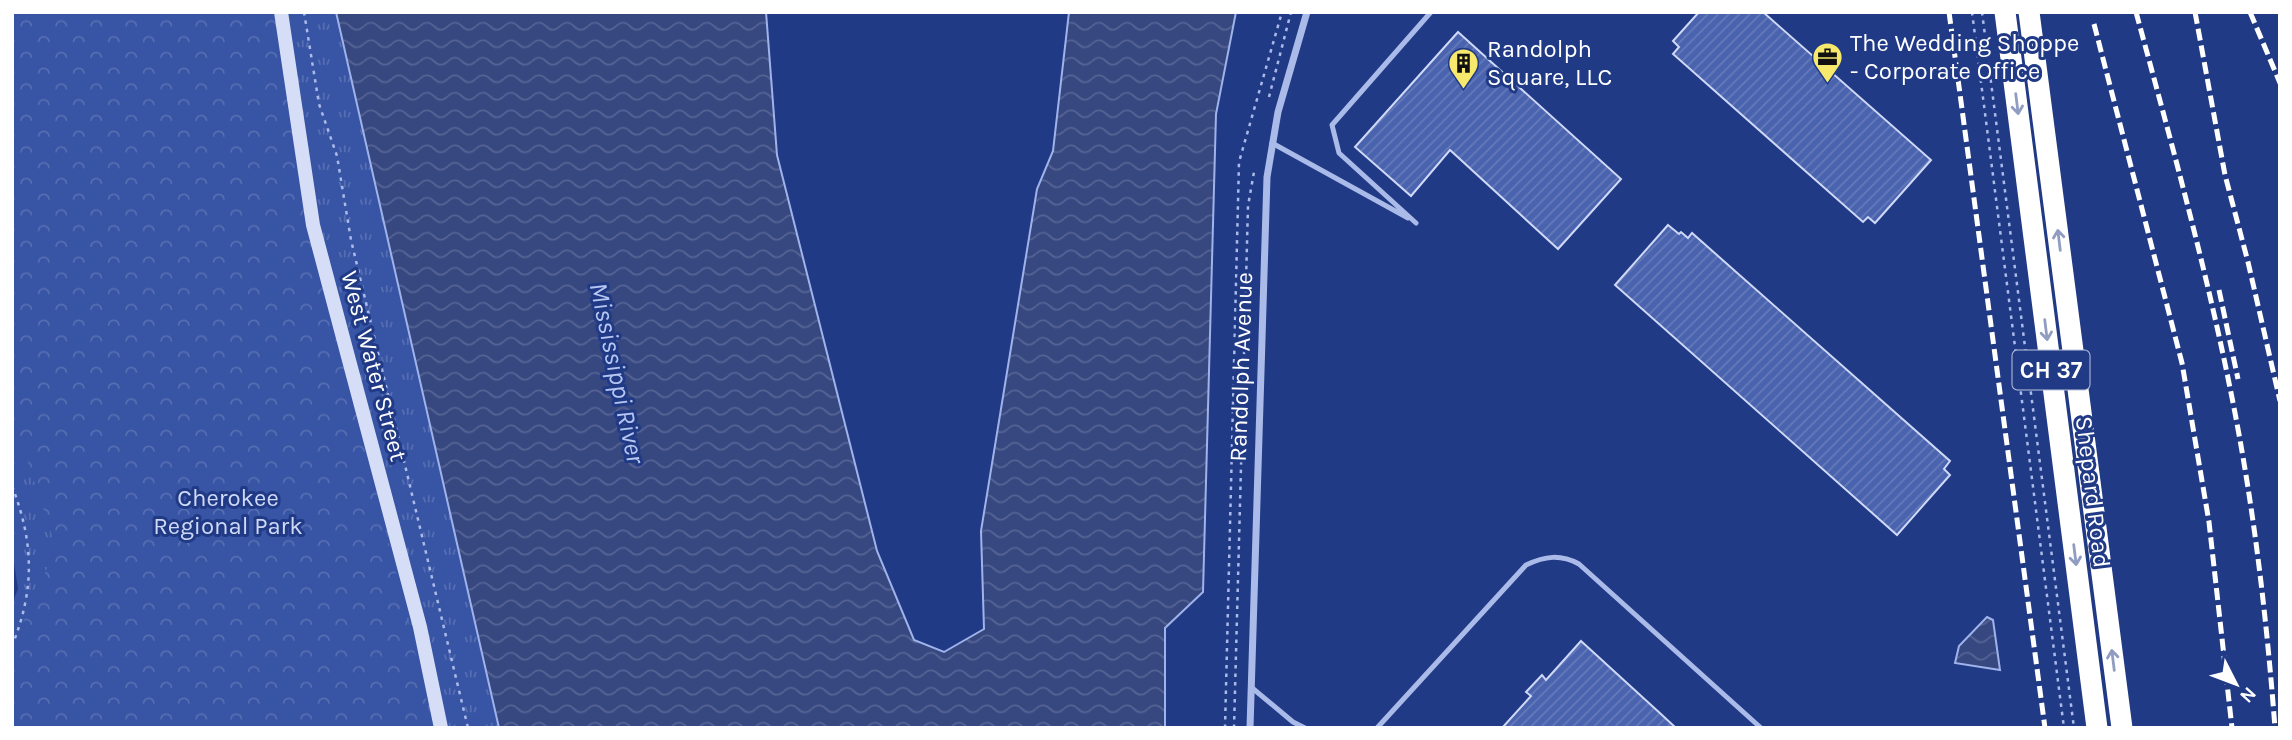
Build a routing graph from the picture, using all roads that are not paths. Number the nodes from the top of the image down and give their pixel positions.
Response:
1 (281, 12) edge
2 (1307, 12) edge
3 (1431, 12) edge
4 (2005, 12) edge
5 (2029, 12) edge
6 (1272, 143) junction
7 (1251, 687) junction
8 (1294, 725) edge
9 (441, 728) edge
10 (1250, 728) edge
11 (1305, 728) edge
12 (1377, 728) edge
13 (1761, 728) edge
14 (2098, 728) edge
15 (2122, 728) edge

1 - 9 street, West Water Street
2 - 6 street, Randolph Avenue
3 - 6 lane
4 -> 14 highway, Shepard Road / CH 37
15 -> 5 highway, Shepard Road / CH 37
6 - 7 street, Randolph Avenue
7 - 8 lane
7 - 10 street, Randolph Avenue
8 - 11 lane
12 - 13 lane

